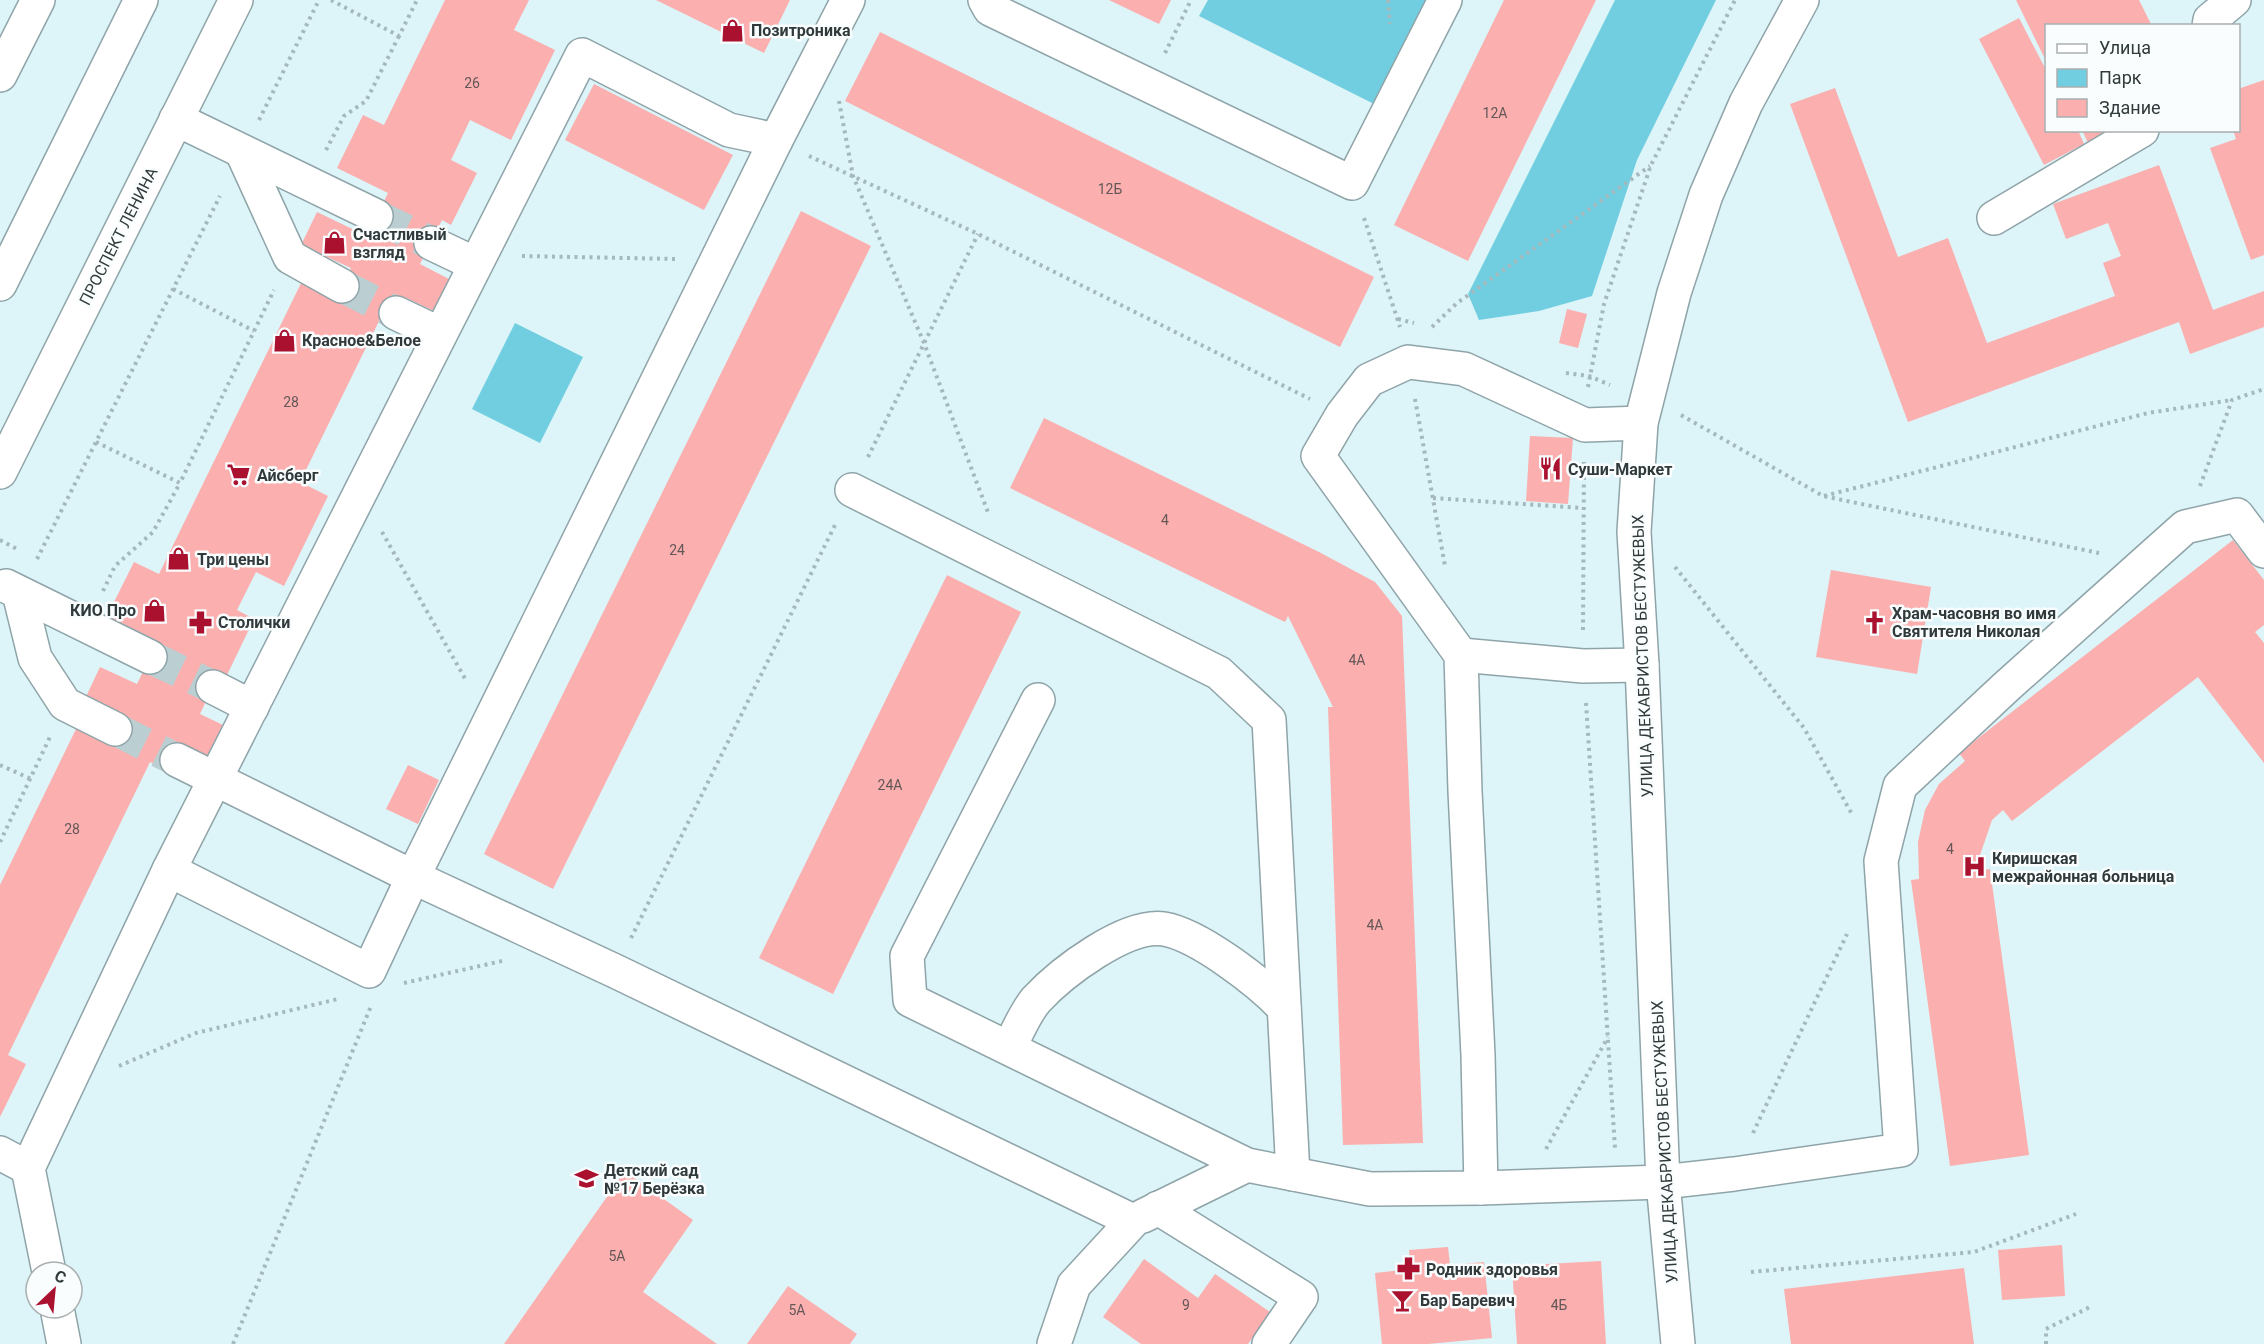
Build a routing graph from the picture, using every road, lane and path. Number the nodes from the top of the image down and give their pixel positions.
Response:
1 (38, 0) edge
2 (141, 0) edge
3 (236, 0) edge
4 (319, 0) edge
5 (331, 0) edge
6 (417, 0) edge
7 (848, 0) edge
8 (985, 0) edge
9 (1191, 0) edge
10 (1445, 0) edge
11 (1802, 0) edge
12 (399, 36) junction
13 (0, 75) edge
14 (1150, 86) junction
15 (838, 94) dead end
16 (176, 119) junction
17 (2139, 132) edge
18 (776, 140) junction
19 (242, 152) junction
20 (1651, 165) dead end
21 (853, 176) junction
22 (1352, 183) junction
23 (309, 184) junction
24 (376, 216) tunnel mouth
25 (1994, 218) dead end
26 (978, 234) junction
27 (431, 243) tunnel mouth
28 (290, 257) junction
29 (716, 260) junction
30 (475, 264) junction
31 (0, 284) edge
32 (342, 286) tunnel mouth
33 (173, 289) junction
34 (396, 313) tunnel mouth
35 (1398, 319) junction
36 (1432, 327) junction
37 (254, 331) junction
38 (1443, 332) dead end
39 (440, 334) junction
40 (924, 343) junction
41 (1408, 362) junction
42 (1565, 373) dead end
43 (2264, 389) edge
44 (2232, 400) junction
45 (1644, 411) junction
46 (1342, 414) junction
47 (96, 442) junction
48 (0, 472) edge
49 (180, 483) junction
50 (852, 490) junction
51 (360, 493) junction
52 (1823, 496) junction
53 (1432, 498) junction
54 (1582, 508) dead end
55 (2185, 527) junction
56 (2264, 551) edge
57 (2144, 562) junction
58 (1674, 565) dead end
59 (1009, 568) junction
60 (1447, 576) dead end
61 (10, 588) edge
62 (87, 626) junction
63 (1461, 654) junction
64 (150, 657) tunnel mouth
65 (1642, 665) junction
66 (213, 687) tunnel mouth
67 (1038, 700) dead end
68 (65, 704) junction
69 (252, 707) junction
70 (489, 722) junction
71 (115, 729) tunnel mouth
72 (177, 760) tunnel mouth
73 (0, 765) edge
74 (31, 779) junction
75 (216, 780) junction
76 (0, 842) edge
77 (1881, 861) junction
78 (170, 870) junction
79 (413, 877) junction
80 (1851, 926) dead end
81 (506, 960) dead end
82 (615, 971) junction
83 (374, 980) junction
84 (344, 997) dead end
85 (1284, 1008) junction
86 (1608, 1036) dead end
87 (1009, 1048) junction
88 (66, 1088) junction
89 (14, 1161) edge
90 (1246, 1165) junction
91 (1293, 1174) junction
92 (1734, 1174) junction
93 (1663, 1182) junction
94 (1525, 1187) junction
95 (1481, 1188) junction
96 (1145, 1214) junction
97 (2076, 1214) dead end
98 (45, 1260) edge
99 (1751, 1272) dead end
100 (2092, 1306) dead end
101 (59, 1320) edge
102 (64, 1344) edge
103 (233, 1344) edge
104 (1054, 1344) edge
105 (1269, 1344) edge
106 (1678, 1344) edge
107 (2046, 1344) edge

1 - 13 street
2 - 31 street
3 - 16 street, ПРОСПЕКТ ЛЕНИНА
4 - 19 path
5 - 12 path
6 - 12 path
7 - 18 street
8 - 14 street
9 - 14 path
10 - 22 street
11 - 45 street, УЛИЦА ДЕКАБРИСТОВ БЕСТУЖЕВЫХ
12 - 23 path
14 - 22 street
15 - 21 path
16 - 19 street
16 - 48 street, ПРОСПЕКТ ЛЕНИНА
17 - 25 street
18 - 21 path
18 - 29 street
18 - 30 street
19 - 23 street
19 - 28 street
19 - 33 path
20 - 36 path
21 - 26 path
21 - 40 path
22 - 35 path
23 - 24 street
26 - 40 path
26 - 46 path
27 - 30 street
28 - 32 street
28 - 37 path
29 - 30 path
29 - 70 street
30 - 39 street
33 - 37 path
33 - 47 path
34 - 39 street
35 - 36 path
35 - 41 path
36 - 38 path
36 - 41 path
37 - 49 path
39 - 51 street
40 - 50 path
40 - 59 path
41 - 45 street
41 - 46 street
41 - 53 path
42 - 45 path
43 - 44 path
44 - 52 path
44 - 55 path
45 - 52 path
45 - 65 street, УЛИЦА ДЕКАБРИСТОВ БЕСТУЖЕВЫХ
46 - 63 street
47 - 49 path
47 - 61 path
49 - 62 path
50 - 59 street
50 - 82 path
51 - 69 street
51 - 70 path
52 - 57 path
53 - 54 path
53 - 60 path
55 - 56 street
55 - 57 street
57 - 77 street
58 - 77 path
59 - 85 street
61 - 62 street
61 - 68 street
62 - 64 street
63 - 65 street
63 - 95 street
65 - 93 street, УЛИЦА ДЕКАБРИСТОВ БЕСТУЖЕВЫХ
66 - 69 street
67 - 87 street
68 - 71 street
68 - 74 path
69 - 75 street
70 - 79 street
72 - 75 street
73 - 74 path
74 - 76 path
75 - 78 street
75 - 79 street
77 - 92 street
78 - 83 street
78 - 88 street
79 - 82 street
79 - 83 street
80 - 92 path
81 - 83 path
82 - 96 street
83 - 103 path
84 - 88 path
85 - 87 street
85 - 91 street
86 - 94 path
87 - 90 street
88 - 89 street
89 - 98 street
90 - 91 street
90 - 96 street
91 - 95 street
92 - 93 street
93 - 94 street
93 - 106 street, УЛИЦА ДЕКАБРИСТОВ БЕСТУЖЕВЫХ
94 - 95 street
96 - 104 street
96 - 105 street
97 - 99 path
100 - 107 path
101 - 102 street

